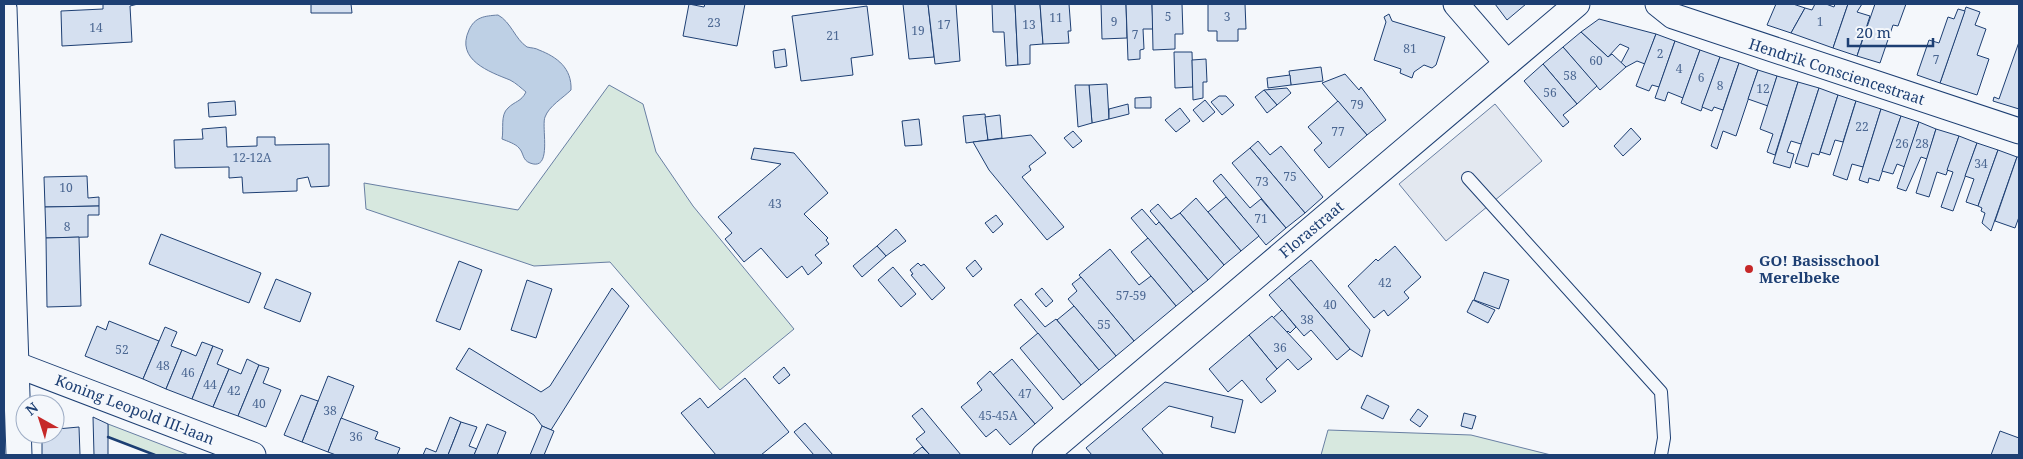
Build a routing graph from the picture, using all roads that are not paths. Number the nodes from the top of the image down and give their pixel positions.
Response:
1 (1456, 4) edge
2 (1577, 4) edge
3 (1658, 4) edge
4 (4, 8) edge
5 (1507, 63) junction
6 (2019, 132) edge
7 (1468, 178) dead end
8 (10, 361) edge
9 (19, 455) edge
10 (253, 455) edge
11 (1045, 455) edge
12 (1661, 455) edge

1 - 5 street
2 - 5 street, Florastraat
3 - 6 street, Hendrik Consciencestraat
4 - 8 street
5 - 11 street, Florastraat
7 - 12 lane
8 - 9 street
8 - 10 street, Koning Leopold III-laan

